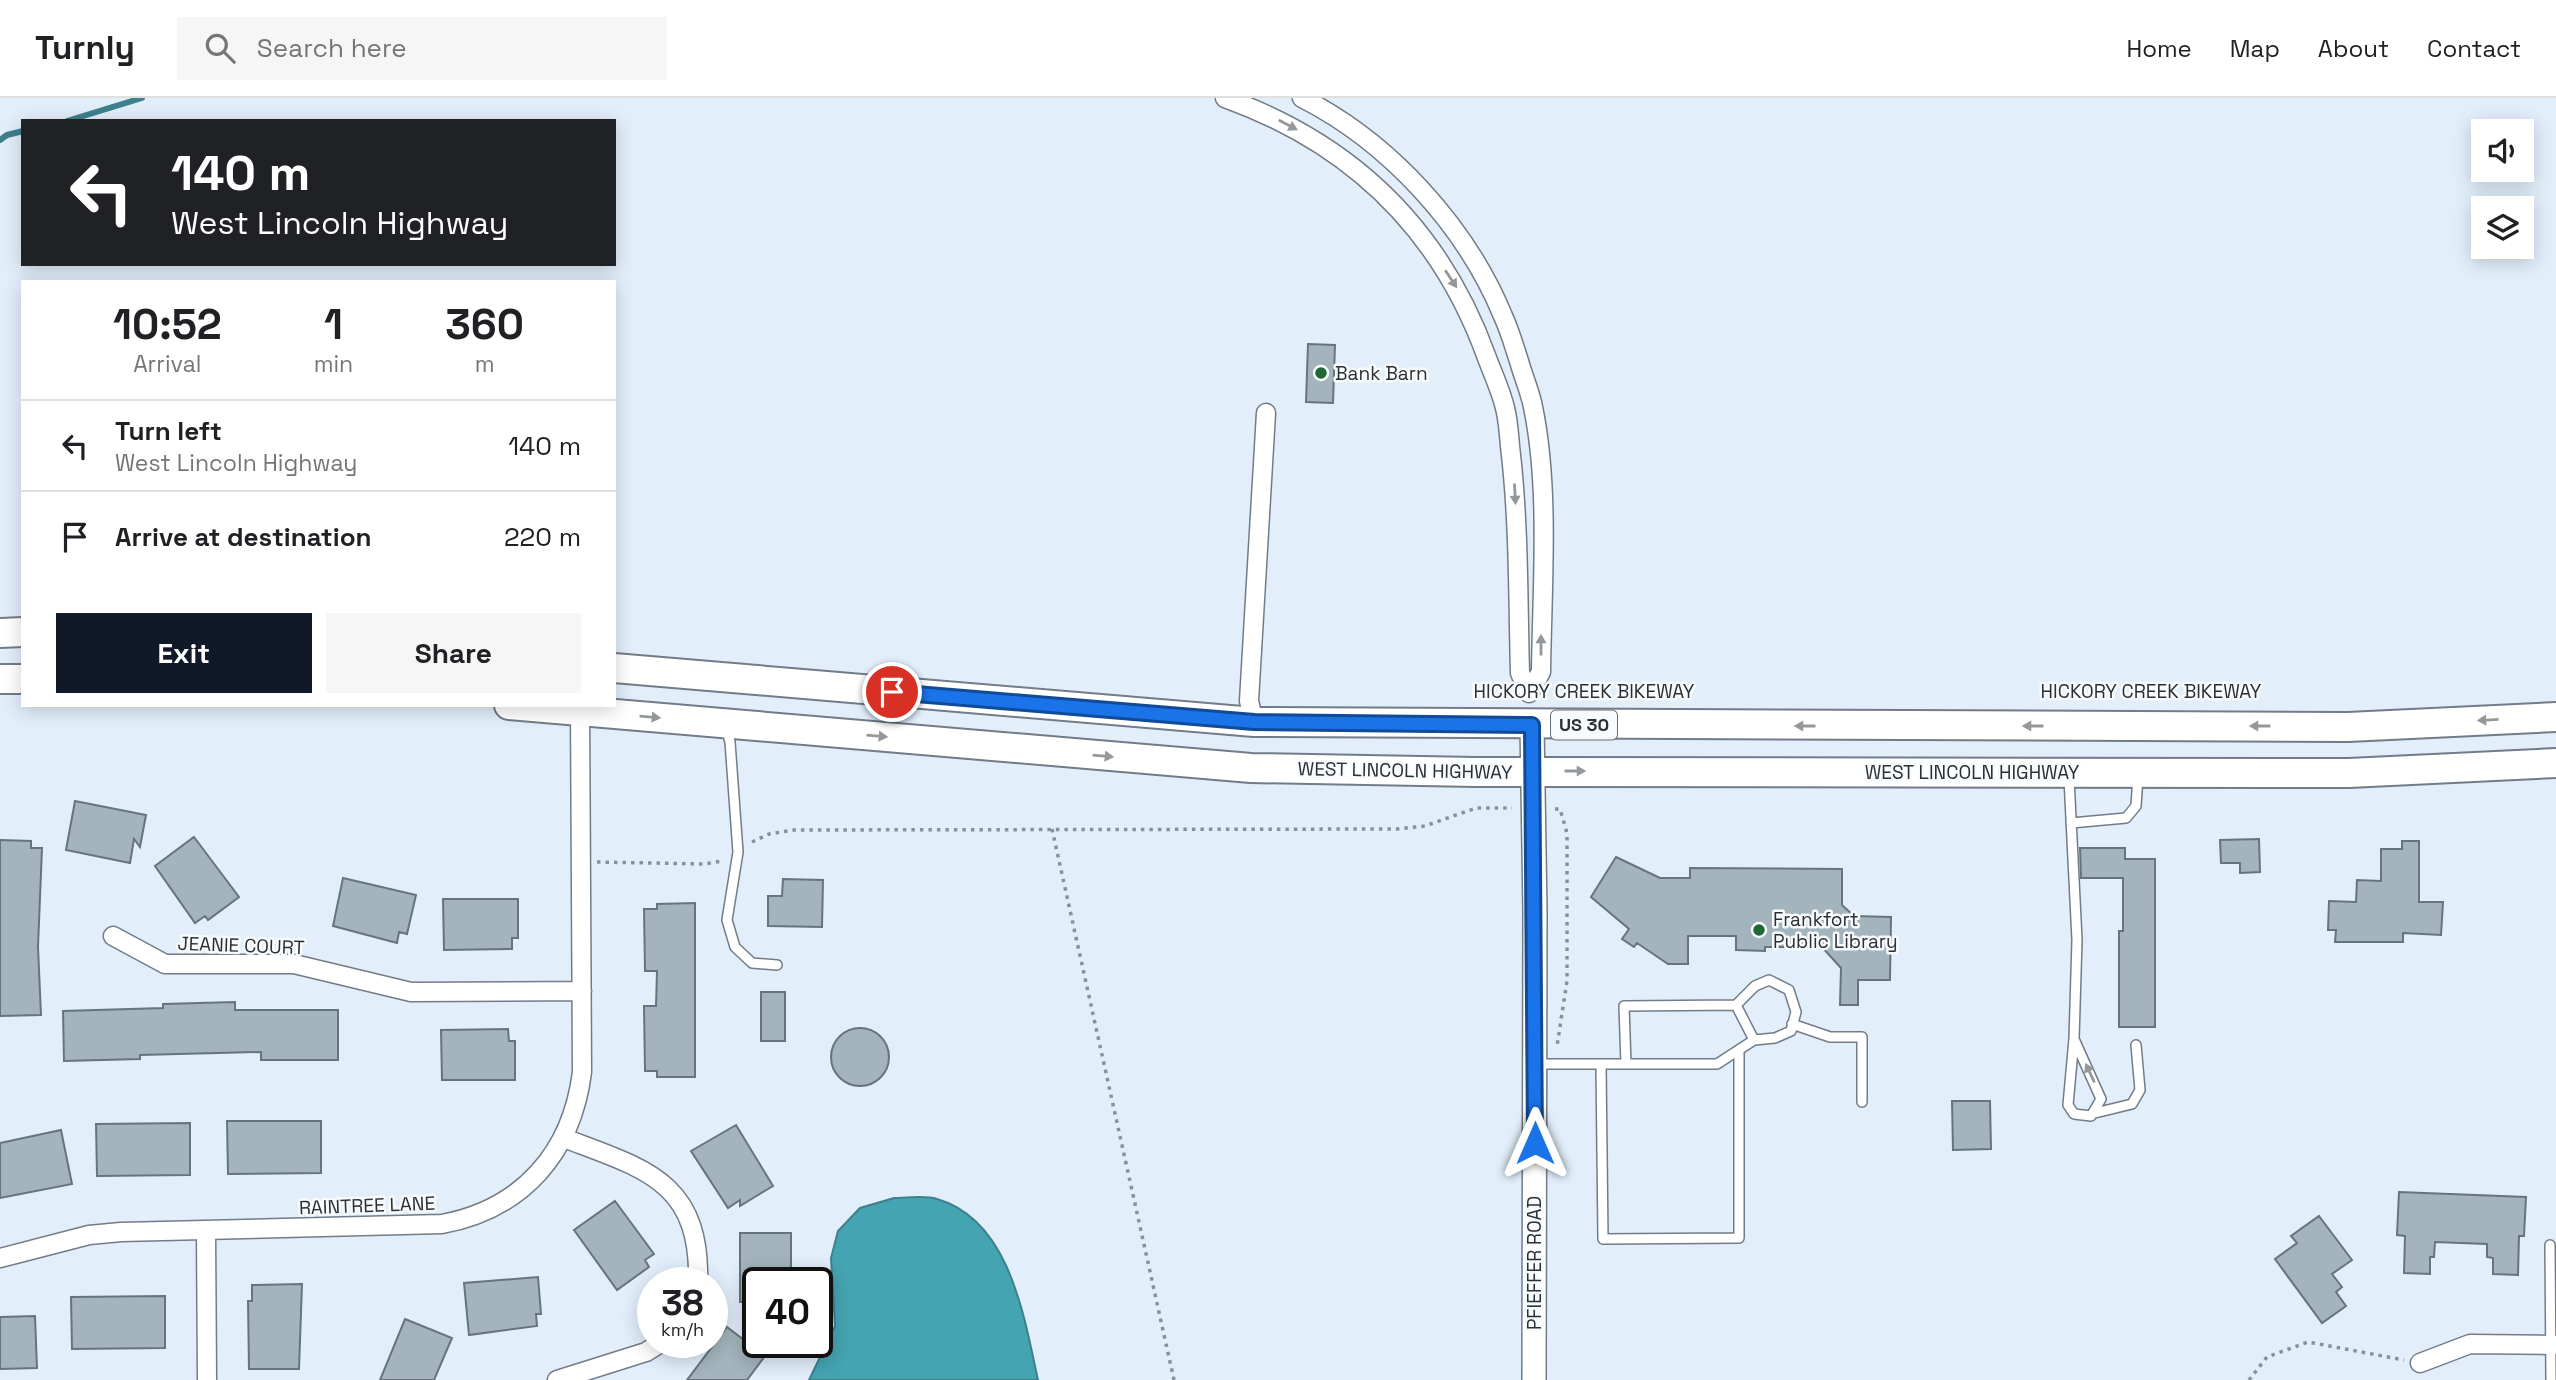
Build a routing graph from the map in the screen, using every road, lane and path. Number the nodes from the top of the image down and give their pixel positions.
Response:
1 (1225, 98) edge
2 (1302, 98) edge
3 (1266, 413) dead end
4 (21, 632) edge
5 (0, 633) edge
6 (616, 668) edge
7 (21, 678) edge
8 (0, 679) edge
9 (1529, 693) junction
10 (556, 707) edge
11 (580, 708) edge
12 (2556, 717) edge
13 (1254, 722) junction
14 (725, 723) junction
15 (1532, 725) junction
16 (2556, 763) edge
17 (1534, 771) junction
18 (2069, 772) junction
19 (2138, 772) junction
20 (1476, 808) dead end
21 (1560, 809) dead end
22 (2071, 823) junction
23 (1052, 829) junction
24 (738, 852) junction
25 (581, 862) junction
26 (113, 936) dead end
27 (777, 965) dead end
28 (582, 991) junction
29 (1735, 1005) junction
30 (1792, 1024) junction
31 (2074, 1039) junction
32 (1754, 1040) junction
33 (2136, 1045) dead end
34 (1740, 1050) junction
35 (1545, 1064) junction
36 (1626, 1064) junction
37 (1601, 1065) junction
38 (1862, 1102) dead end
39 (2095, 1113) junction
40 (564, 1138) junction
41 (206, 1231) junction
42 (2550, 1245) dead end
43 (0, 1258) edge
44 (698, 1267) edge
45 (2553, 1345) edge
46 (637, 1355) edge
47 (2420, 1363) joint
48 (207, 1380) edge
49 (557, 1380) edge
50 (1174, 1380) edge
51 (1534, 1380) edge
52 (2249, 1380) edge
53 (2551, 1380) edge

1 -> 9 street
9 -> 2 street
3 - 13 street
4 - 5 main road
6 - 13 main road, US 30
7 - 8 main road
9 - 15 street
10 - 11 main road, WEST LINCOLN HIGHWAY
11 -> 14 main road, WEST LINCOLN HIGHWAY
11 - 25 street, RAINTREE LANE
12 -> 15 main road, US 30
13 - 15 main road, US 30
14 -> 17 main road, WEST LINCOLN HIGHWAY
14 - 24 lane
15 - 17 street, PFIEFFER ROAD
16 - 19 main road, WEST LINCOLN HIGHWAY
17 -> 18 main road, WEST LINCOLN HIGHWAY
17 - 35 street, PFIEFFER ROAD
18 - 19 main road, WEST LINCOLN HIGHWAY
18 - 22 lane
19 - 22 lane
20 - 23 path
21 - 35 path
22 - 31 lane
23 - 24 path
23 - 50 path
24 - 25 path
24 - 27 lane
25 - 28 street, RAINTREE LANE
26 - 28 street, JEANIE COURT
28 - 40 street, RAINTREE LANE
29 - 30 lane
29 - 32 lane
29 - 36 lane
30 - 32 lane
30 - 38 lane
39 -> 31 lane
31 - 39 lane
32 - 34 lane
33 - 39 lane
34 - 36 lane
34 - 37 lane
35 - 37 lane
35 - 51 street, PFIEFFER ROAD
36 - 37 lane
40 - 41 street, RAINTREE LANE
40 - 44 street
41 - 43 street, RAINTREE LANE
41 - 48 street
42 - 45 lane
45 - 47 street
45 - 53 lane
46 - 49 street
47 - 52 path

